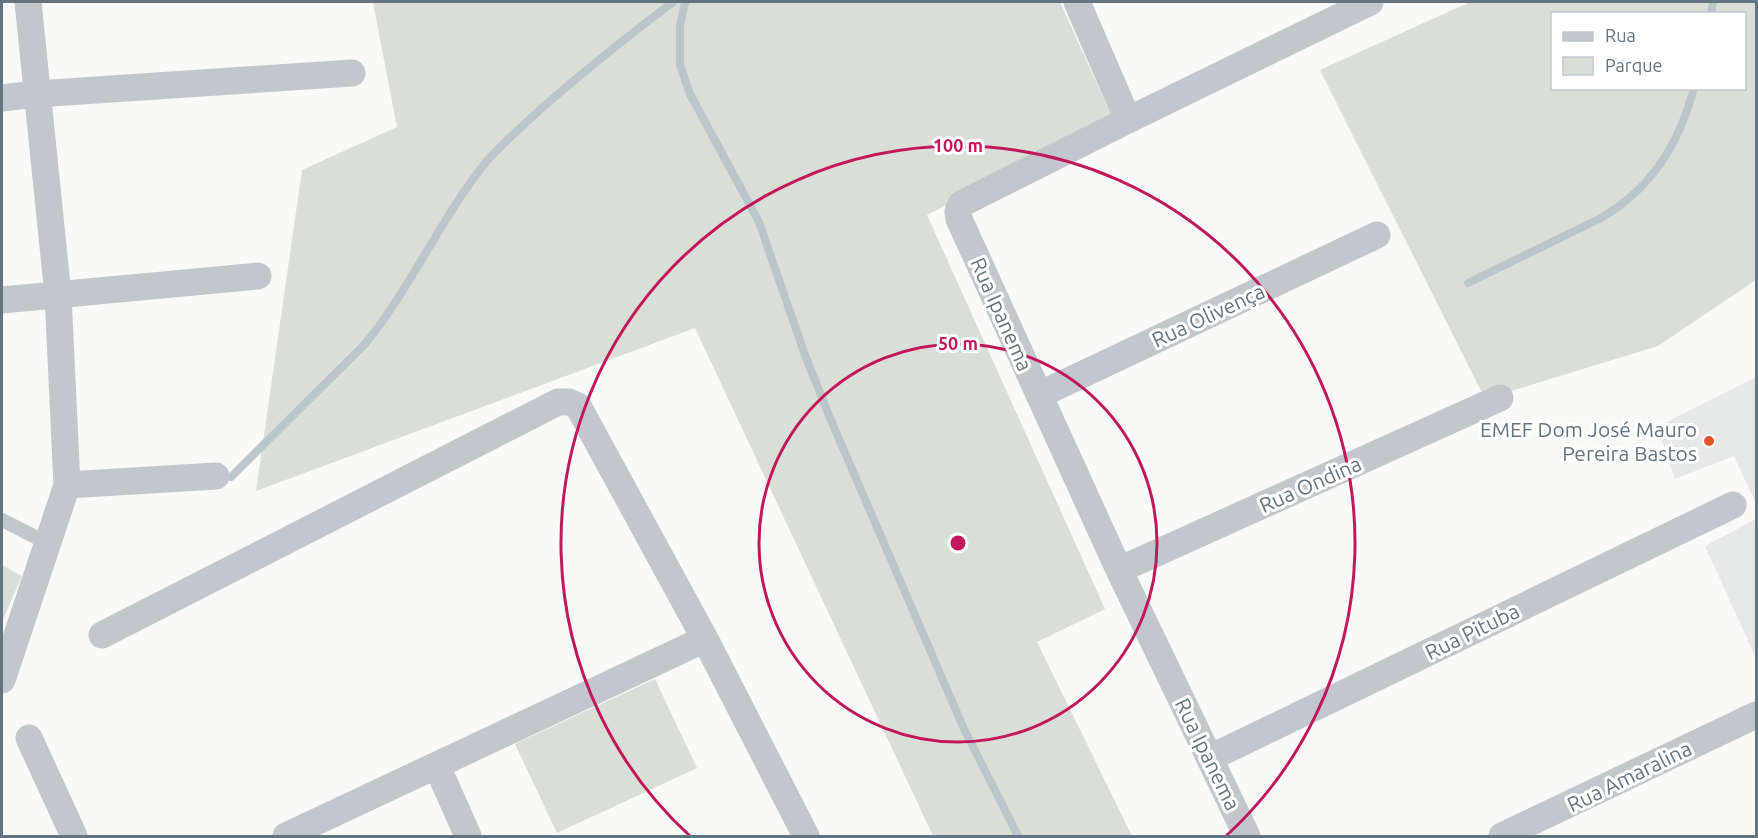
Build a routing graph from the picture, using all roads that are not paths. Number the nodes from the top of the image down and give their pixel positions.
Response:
1 (28, 2) edge
2 (1077, 2) edge
3 (1370, 2) edge
4 (352, 72) dead end
5 (36, 94) junction
6 (2, 98) edge
7 (1128, 120) junction
8 (1377, 235) dead end
9 (258, 276) dead end
10 (58, 295) junction
11 (2, 300) edge
12 (1039, 395) junction
13 (1500, 398) dead end
14 (216, 476) dead end
15 (67, 485) junction
16 (1734, 505) dead end
17 (2, 520) edge
18 (49, 544) junction
19 (1119, 570) junction
20 (102, 635) dead end
21 (705, 639) junction
22 (2, 680) edge
23 (1756, 715) edge
24 (29, 738) dead end
25 (1210, 758) junction
26 (436, 766) junction
27 (74, 837) edge
28 (286, 837) edge
29 (468, 837) edge
30 (806, 837) edge
31 (1247, 837) edge
32 (1503, 837) edge

1 - 5 street
2 - 7 street
3 - 7 street, Rua Ipanema
4 - 5 street
5 - 6 street
5 - 10 street
7 - 12 street, Rua Ipanema
8 - 12 street, Rua Olivença
9 - 10 street
10 - 11 street
10 - 15 street
12 - 19 street, Rua Ipanema
13 - 19 street, Rua Ondina
14 - 15 street
15 - 18 street
16 - 25 street, Rua Pituba
17 - 18 lane
18 - 22 street
19 - 25 street, Rua Ipanema
20 - 21 street
21 - 26 street
21 - 30 street
23 - 32 street, Rua Amaralina
24 - 27 street
25 - 31 street, Rua Ipanema
26 - 28 street
26 - 29 street

